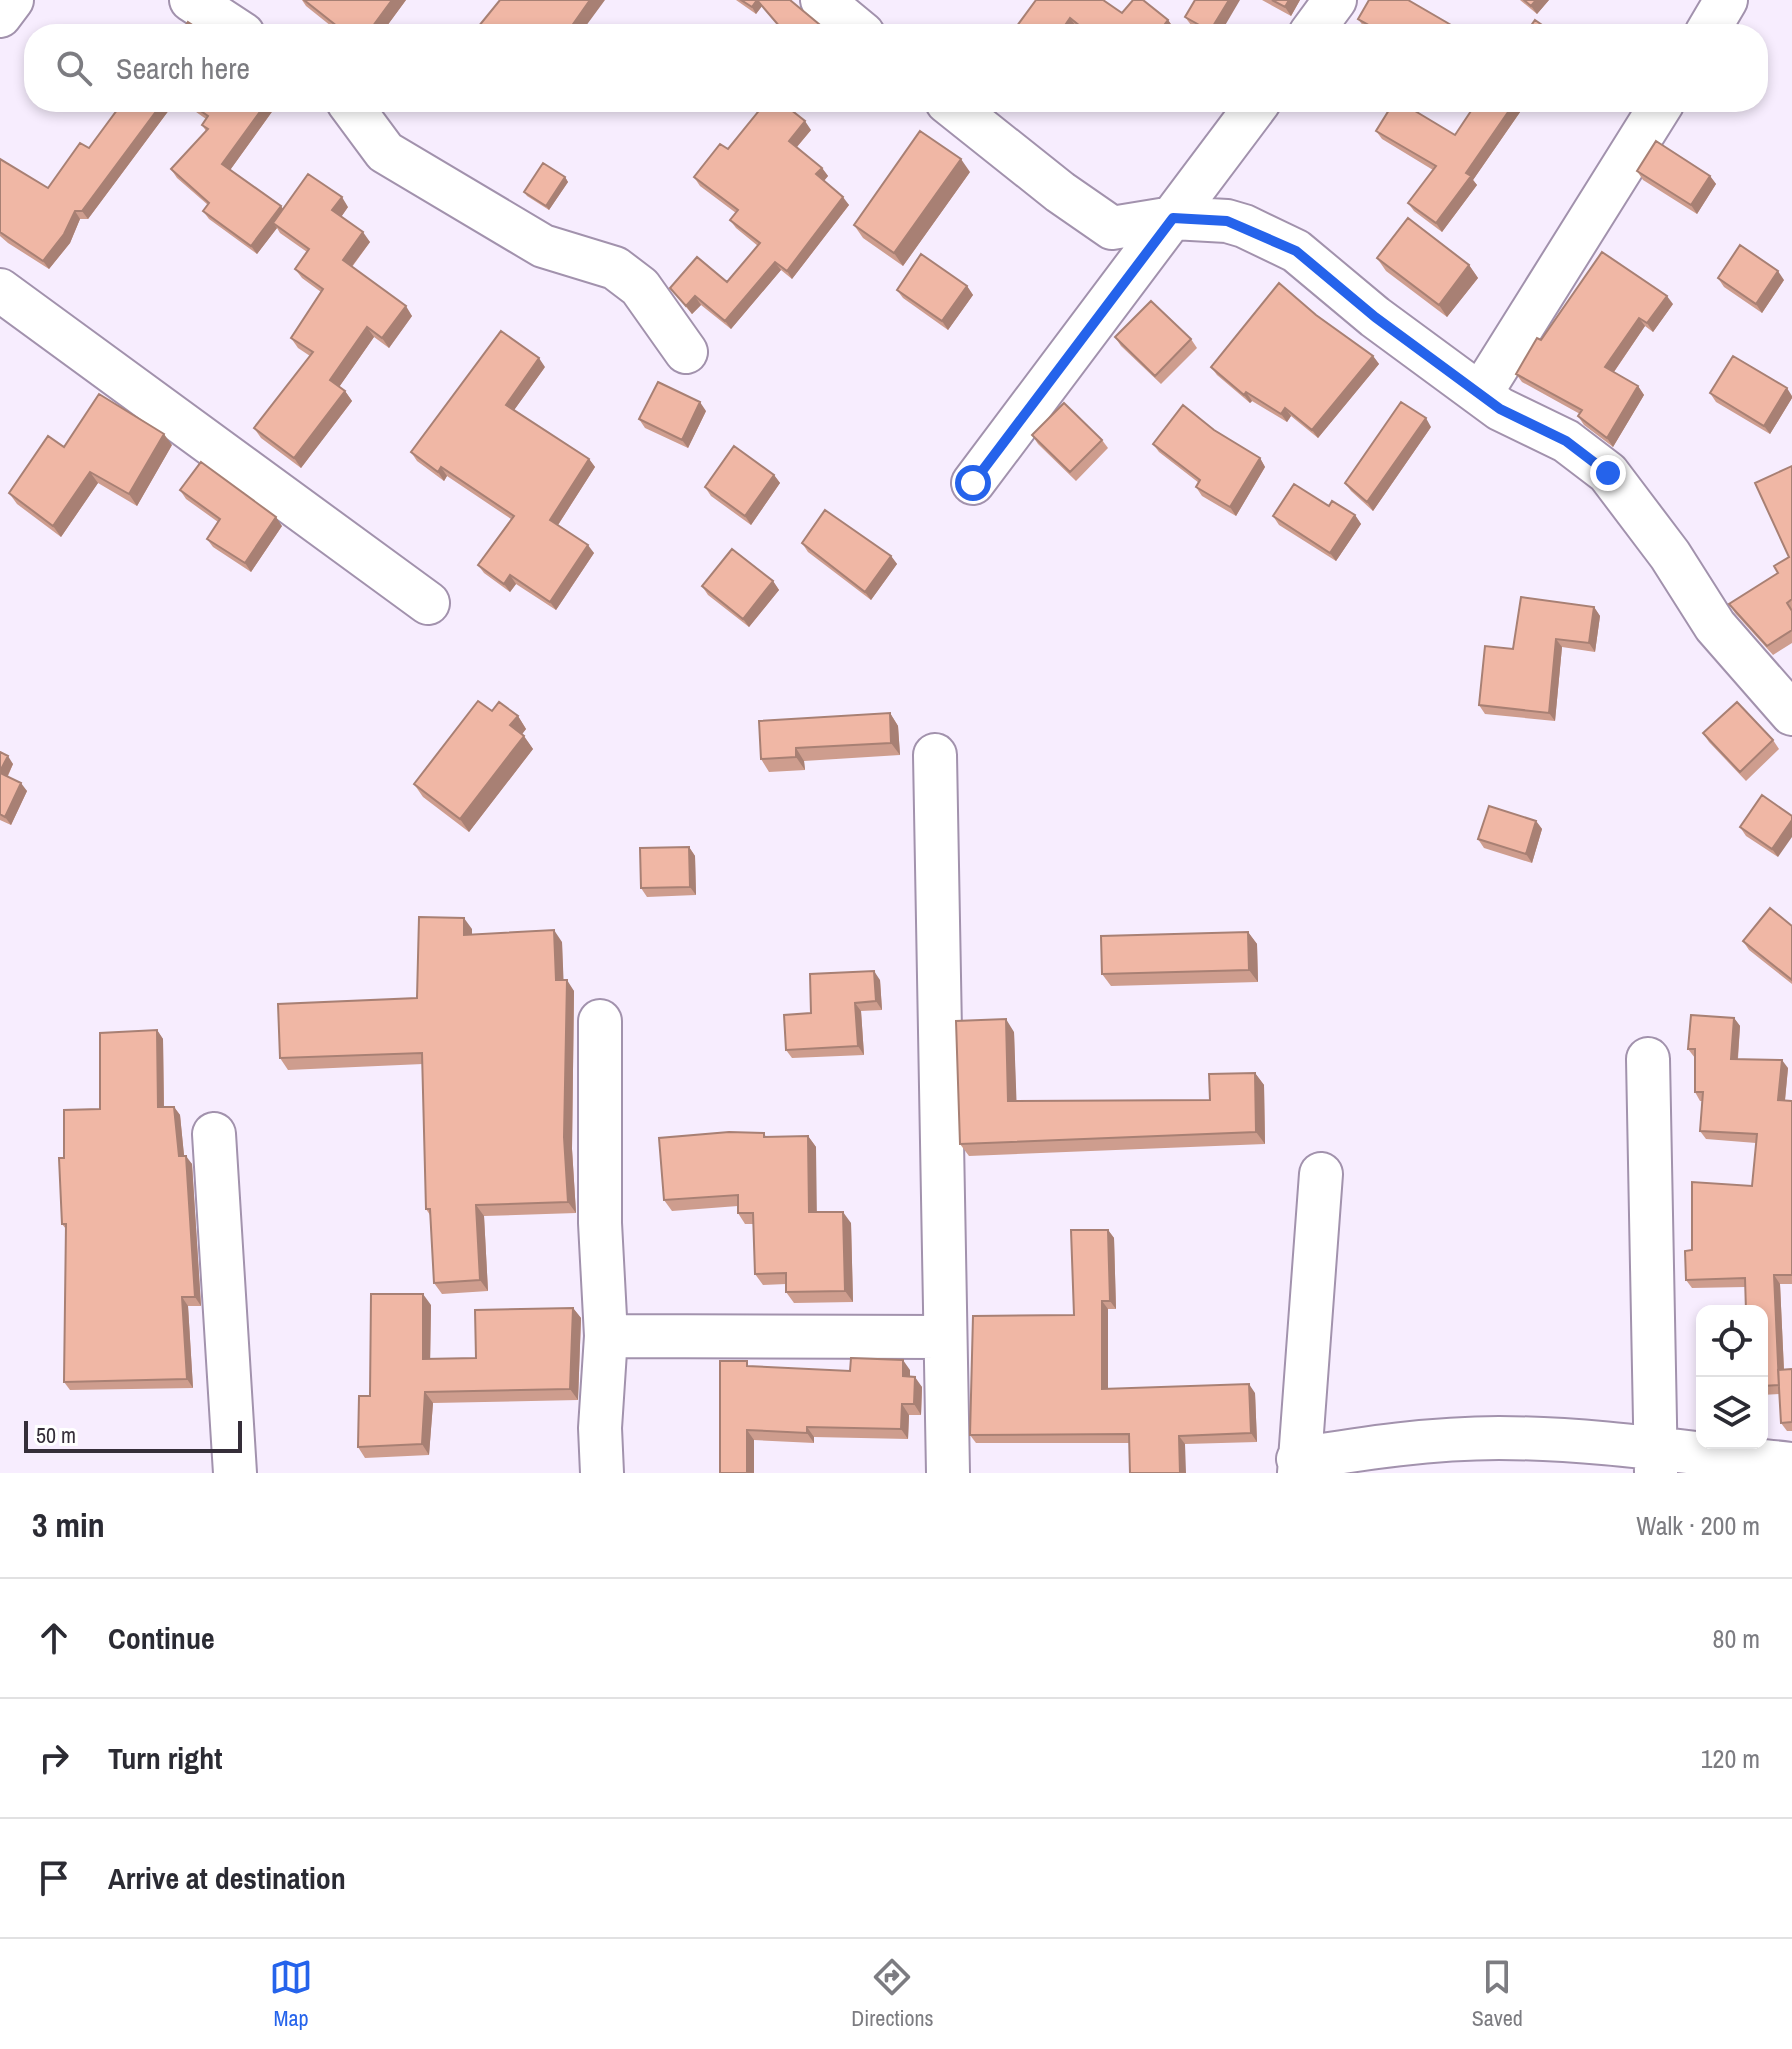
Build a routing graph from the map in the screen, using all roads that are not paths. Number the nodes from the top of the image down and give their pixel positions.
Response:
1 (191, 0) edge
2 (822, 0) edge
3 (1335, 0) edge
4 (1726, 0) edge
5 (228, 24) edge
6 (851, 24) edge
7 (1317, 24) edge
8 (1712, 24) edge
9 (355, 112) edge
10 (960, 112) edge
11 (1252, 112) edge
12 (1657, 112) edge
13 (1173, 218) junction
14 (0, 290) edge
15 (686, 352) dead end
16 (1481, 393) junction
17 (973, 483) dead end
18 (428, 603) dead end
19 (1792, 714) edge
20 (935, 755) dead end
21 (600, 1021) dead end
22 (1648, 1059) dead end
23 (214, 1134) dead end
24 (1321, 1174) dead end
25 (606, 1336) junction
26 (944, 1337) junction
27 (1656, 1460) edge
28 (1792, 1464) edge
29 (1299, 1466) edge
30 (235, 1473) edge
31 (602, 1473) edge
32 (948, 1473) edge

1 - 5 street
2 - 6 street
3 - 7 street
4 - 8 street
9 - 15 street
10 - 13 street
11 - 13 street
12 - 16 street
13 - 16 street
13 - 17 street
14 - 18 street
16 - 19 street
20 - 26 street
21 - 25 street
22 - 27 street
23 - 30 street
24 - 29 street
25 - 26 street
25 - 31 street
26 - 32 street
27 - 28 street
27 - 29 street

